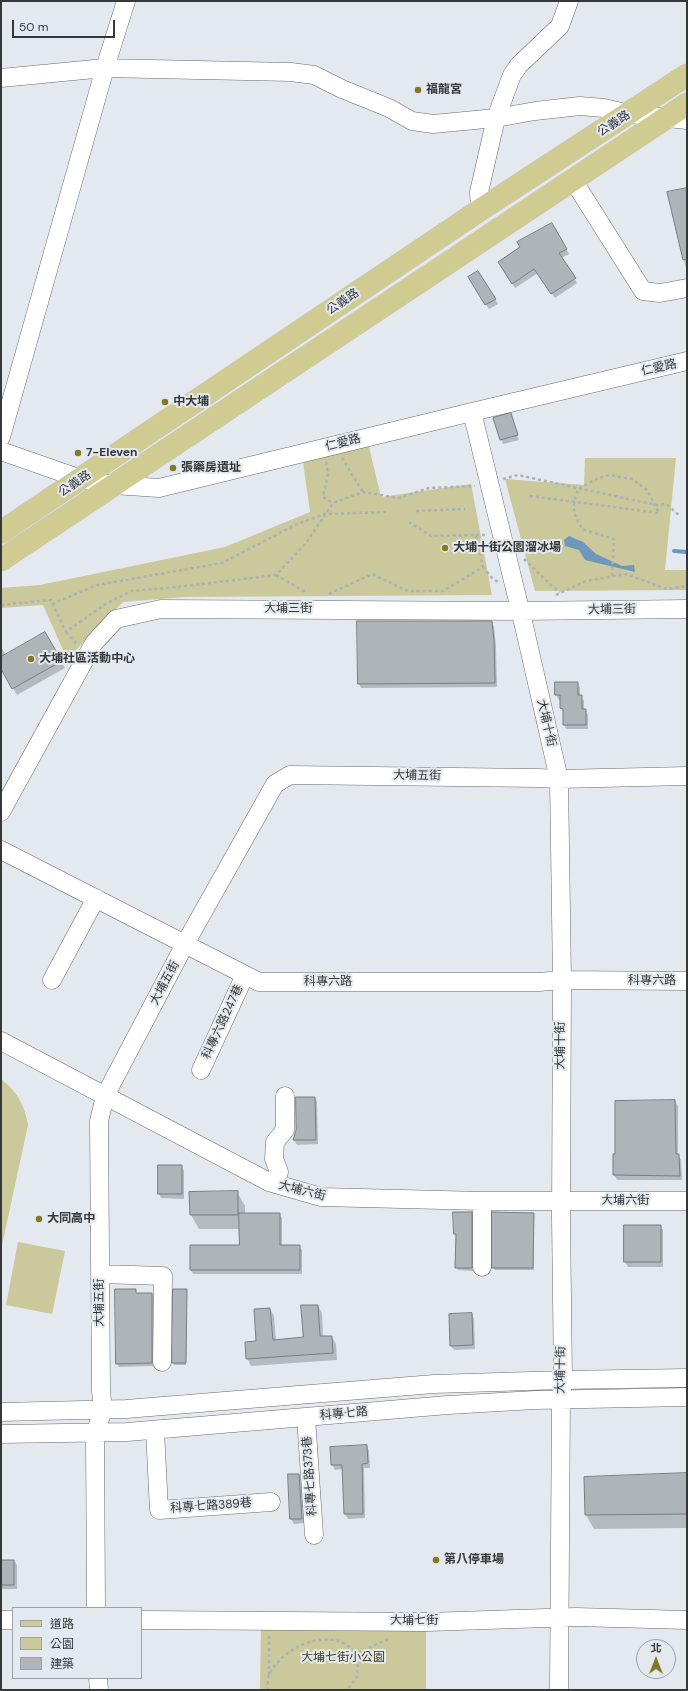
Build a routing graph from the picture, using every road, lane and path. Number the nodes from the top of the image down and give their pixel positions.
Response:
1 (126, 1) edge
2 (569, 1) edge
3 (105, 68) junction
4 (687, 75) edge
5 (1, 78) edge
6 (687, 104) edge
7 (630, 114) junction
8 (496, 118) junction
9 (676, 119) edge
10 (573, 180) junction
11 (480, 210) junction
12 (687, 288) edge
13 (687, 361) edge
14 (472, 412) junction
15 (1, 437) edge
16 (1, 451) edge
17 (338, 452) dead end
18 (325, 456) dead end
19 (81, 480) junction
20 (499, 481) dead end
21 (113, 485) junction
22 (478, 486) dead end
23 (578, 489) junction
24 (363, 492) junction
25 (530, 496) dead end
26 (574, 502) junction
27 (333, 503) junction
28 (656, 505) junction
29 (465, 509) dead end
30 (416, 511) dead end
31 (389, 512) dead end
32 (325, 514) junction
33 (680, 516) dead end
34 (409, 522) dead end
35 (1, 532) edge
36 (476, 535) junction
37 (488, 535) dead end
38 (523, 558) dead end
39 (1, 560) edge
40 (482, 567) junction
41 (276, 576) junction
42 (612, 576) junction
43 (498, 582) dead end
44 (687, 586) edge
45 (560, 592) junction
46 (314, 594) dead end
47 (322, 594) dead end
48 (554, 596) dead end
49 (52, 604) junction
50 (1, 605) edge
51 (687, 609) edge
52 (520, 611) junction
53 (687, 776) edge
54 (559, 779) junction
55 (1, 812) edge
56 (1, 850) edge
57 (96, 898) junction
58 (185, 944) junction
59 (245, 974) junction
60 (52, 980) dead end
61 (562, 980) junction
62 (687, 981) edge
63 (1, 1041) edge
64 (201, 1070) dead end
65 (105, 1096) junction
66 (285, 1096) dead end
67 (275, 1184) junction
68 (482, 1201) junction
69 (561, 1201) junction
70 (687, 1201) edge
71 (482, 1267) dead end
72 (100, 1274) junction
73 (162, 1362) dead end
74 (687, 1378) edge
75 (563, 1380) junction
76 (687, 1397) edge
77 (561, 1398) junction
78 (103, 1410) junction
79 (1, 1412) edge
80 (306, 1417) junction
81 (155, 1430) junction
82 (1, 1434) edge
83 (95, 1434) junction
84 (271, 1502) dead end
85 (314, 1535) dead end
86 (96, 1607) edge
87 (558, 1617) junction
88 (1, 1620) edge
89 (12, 1620) edge
90 (142, 1620) edge
91 (687, 1620) edge
92 (269, 1632) dead end
93 (269, 1676) junction
94 (98, 1679) edge
95 (349, 1689) edge
96 (99, 1690) edge
97 (268, 1690) edge
98 (559, 1690) edge

1 - 3 street
2 - 8 street
3 - 5 street
3 - 8 street
3 - 15 street
4 - 7 main road, 公義路
6 - 9 main road, 公義路
7 - 8 street
7 - 9 street
7 - 11 main road, 公義路
8 - 11 street
9 - 10 main road, 公義路
10 - 12 street
10 - 21 main road, 公義路
11 - 19 main road, 公義路
13 - 14 street, 仁愛路
14 - 21 street, 仁愛路
14 - 52 street, 大埔十街
16 - 19 street, 仁愛路
17 - 24 path
18 - 27 path
19 - 21 street, 仁愛路
19 - 35 main road, 公義路
20 - 23 path
21 - 39 main road, 公義路
22 - 24 path
23 - 26 path
23 - 28 path
23 - 28 path
24 - 27 path
25 - 26 path
26 - 28 path
26 - 42 path
27 - 32 path
28 - 33 path
29 - 30 path
31 - 32 path
32 - 41 path
32 - 49 path
34 - 36 path
36 - 37 path
36 - 40 path
38 - 45 path
40 - 43 path
40 - 47 path
41 - 46 path
41 - 49 path
42 - 44 path
42 - 45 path
45 - 48 path
49 - 50 path
51 - 52 street, 大埔三街
52 - 54 street, 大埔十街
52 - 55 street, 大埔三街
53 - 54 street, 大埔五街
54 - 58 street, 大埔五街
54 - 61 street, 大埔十街
56 - 57 street, 科專六路
57 - 58 street, 科專六路
57 - 60 street
58 - 59 street, 科專六路
58 - 65 street, 大埔五街
59 - 61 street, 科專六路
59 - 64 street, 科專六路247巷
61 - 62 street, 科專六路
61 - 69 street, 大埔十街
63 - 65 street, 大埔六街
65 - 67 street, 大埔六街
65 - 72 street, 大埔五街
66 - 67 street
67 - 68 street, 大埔六街
68 - 69 street, 大埔六街
68 - 71 street
69 - 70 street, 大埔六街
69 - 75 street, 大埔十街
72 - 73 street
72 - 78 street, 大埔五街
74 - 75 street, 科專七路
75 - 77 street, 大埔十街
75 - 78 street, 科專七路
76 - 77 street, 科專七路
77 - 80 street, 科專七路
77 - 87 street, 大埔十街
78 - 79 street, 科專七路
78 - 83 street, 大埔五街
80 - 81 street, 科專七路
80 - 85 street, 科專七路373巷
81 - 83 street, 科專七路
81 - 84 street, 科專七路389巷
82 - 83 street, 科專七路
83 - 86 street, 大埔五街
87 - 90 street, 大埔七街
87 - 91 street, 大埔七街
87 - 98 street, 大埔十街
88 - 89 street
92 - 93 path
93 - 95 path
93 - 97 path
94 - 96 street

